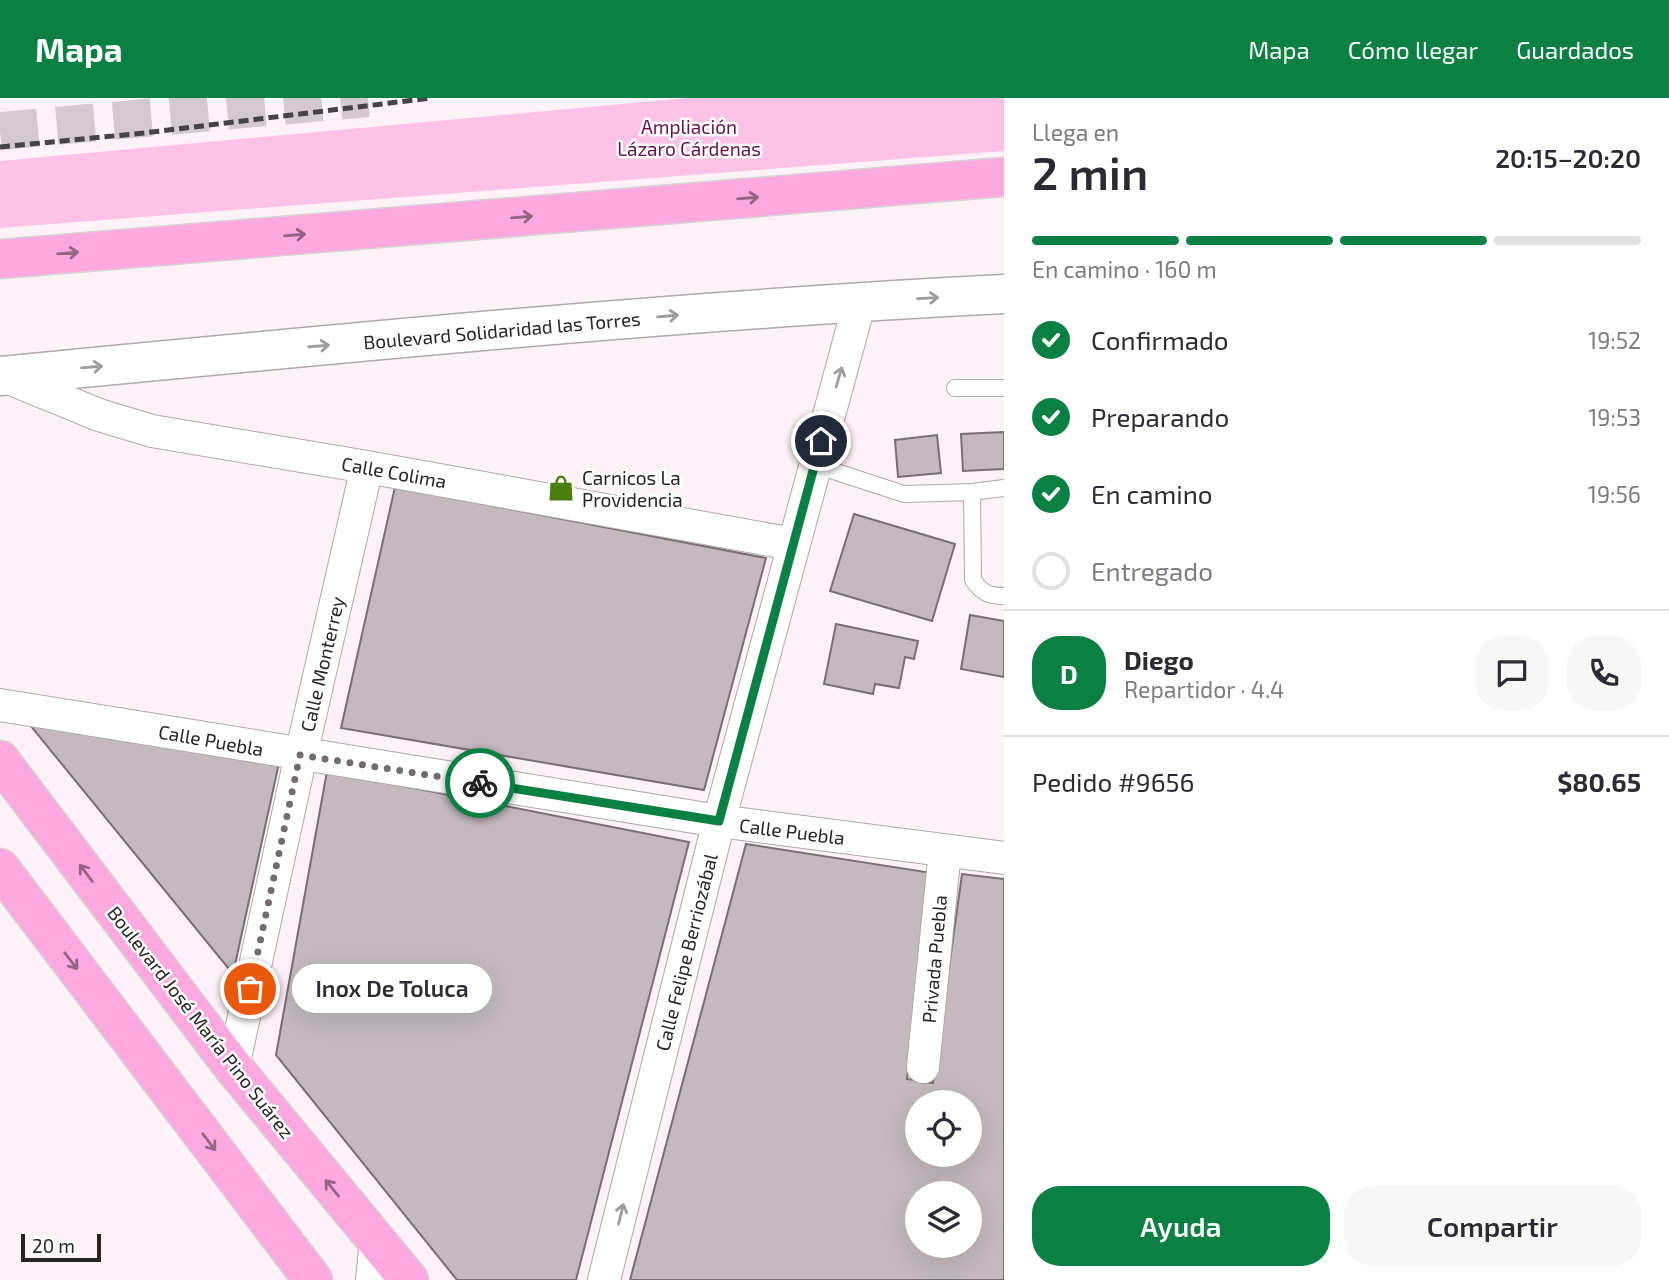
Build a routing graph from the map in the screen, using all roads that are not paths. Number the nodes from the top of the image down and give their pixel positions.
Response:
1 (1004, 177) edge
2 (0, 259) edge
3 (1004, 294) edge
4 (860, 301) junction
5 (1, 376) edge
6 (955, 388) dead end
7 (1004, 388) edge
8 (815, 465) junction
9 (367, 467) junction
10 (1004, 488) edge
11 (972, 492) junction
12 (793, 544) junction
13 (1004, 596) edge
14 (0, 705) edge
15 (300, 755) junction
16 (0, 760) edge
17 (719, 821) junction
18 (945, 851) junction
19 (1004, 858) edge
20 (0, 867) edge
21 (233, 1067) junction
22 (923, 1067) dead end
23 (376, 1240) junction
24 (313, 1280) edge
25 (372, 1280) edge
26 (409, 1280) edge
27 (604, 1280) edge

2 -> 1 highway
4 -> 3 main road, Boulevard Solidaridad las Torres
5 -> 4 main road, Boulevard Solidaridad las Torres
8 -> 4 street, Calle Felipe Berriozábal
5 - 9 street, Calle Colima
6 - 7 lane
8 - 11 lane
8 - 12 street, Calle Felipe Berriozábal
9 - 12 street, Calle Colima
9 - 15 street, Calle Monterrey
10 - 11 lane
11 - 13 lane
12 - 17 street, Calle Felipe Berriozábal
14 - 15 street, Calle Puebla
15 - 17 street, Calle Puebla
15 - 21 street, Calle Monterrey
21 -> 16 highway, Boulevard José María Pino Suárez
17 - 18 street, Calle Puebla
27 -> 17 street, Calle Felipe Berriozábal
18 - 19 street, Calle Puebla
18 - 22 street, Privada Puebla
20 -> 24 highway
23 -> 21 highway, Boulevard José María Pino Suárez
23 - 25 street
23 - 26 highway, Boulevard José María Pino Suárez

